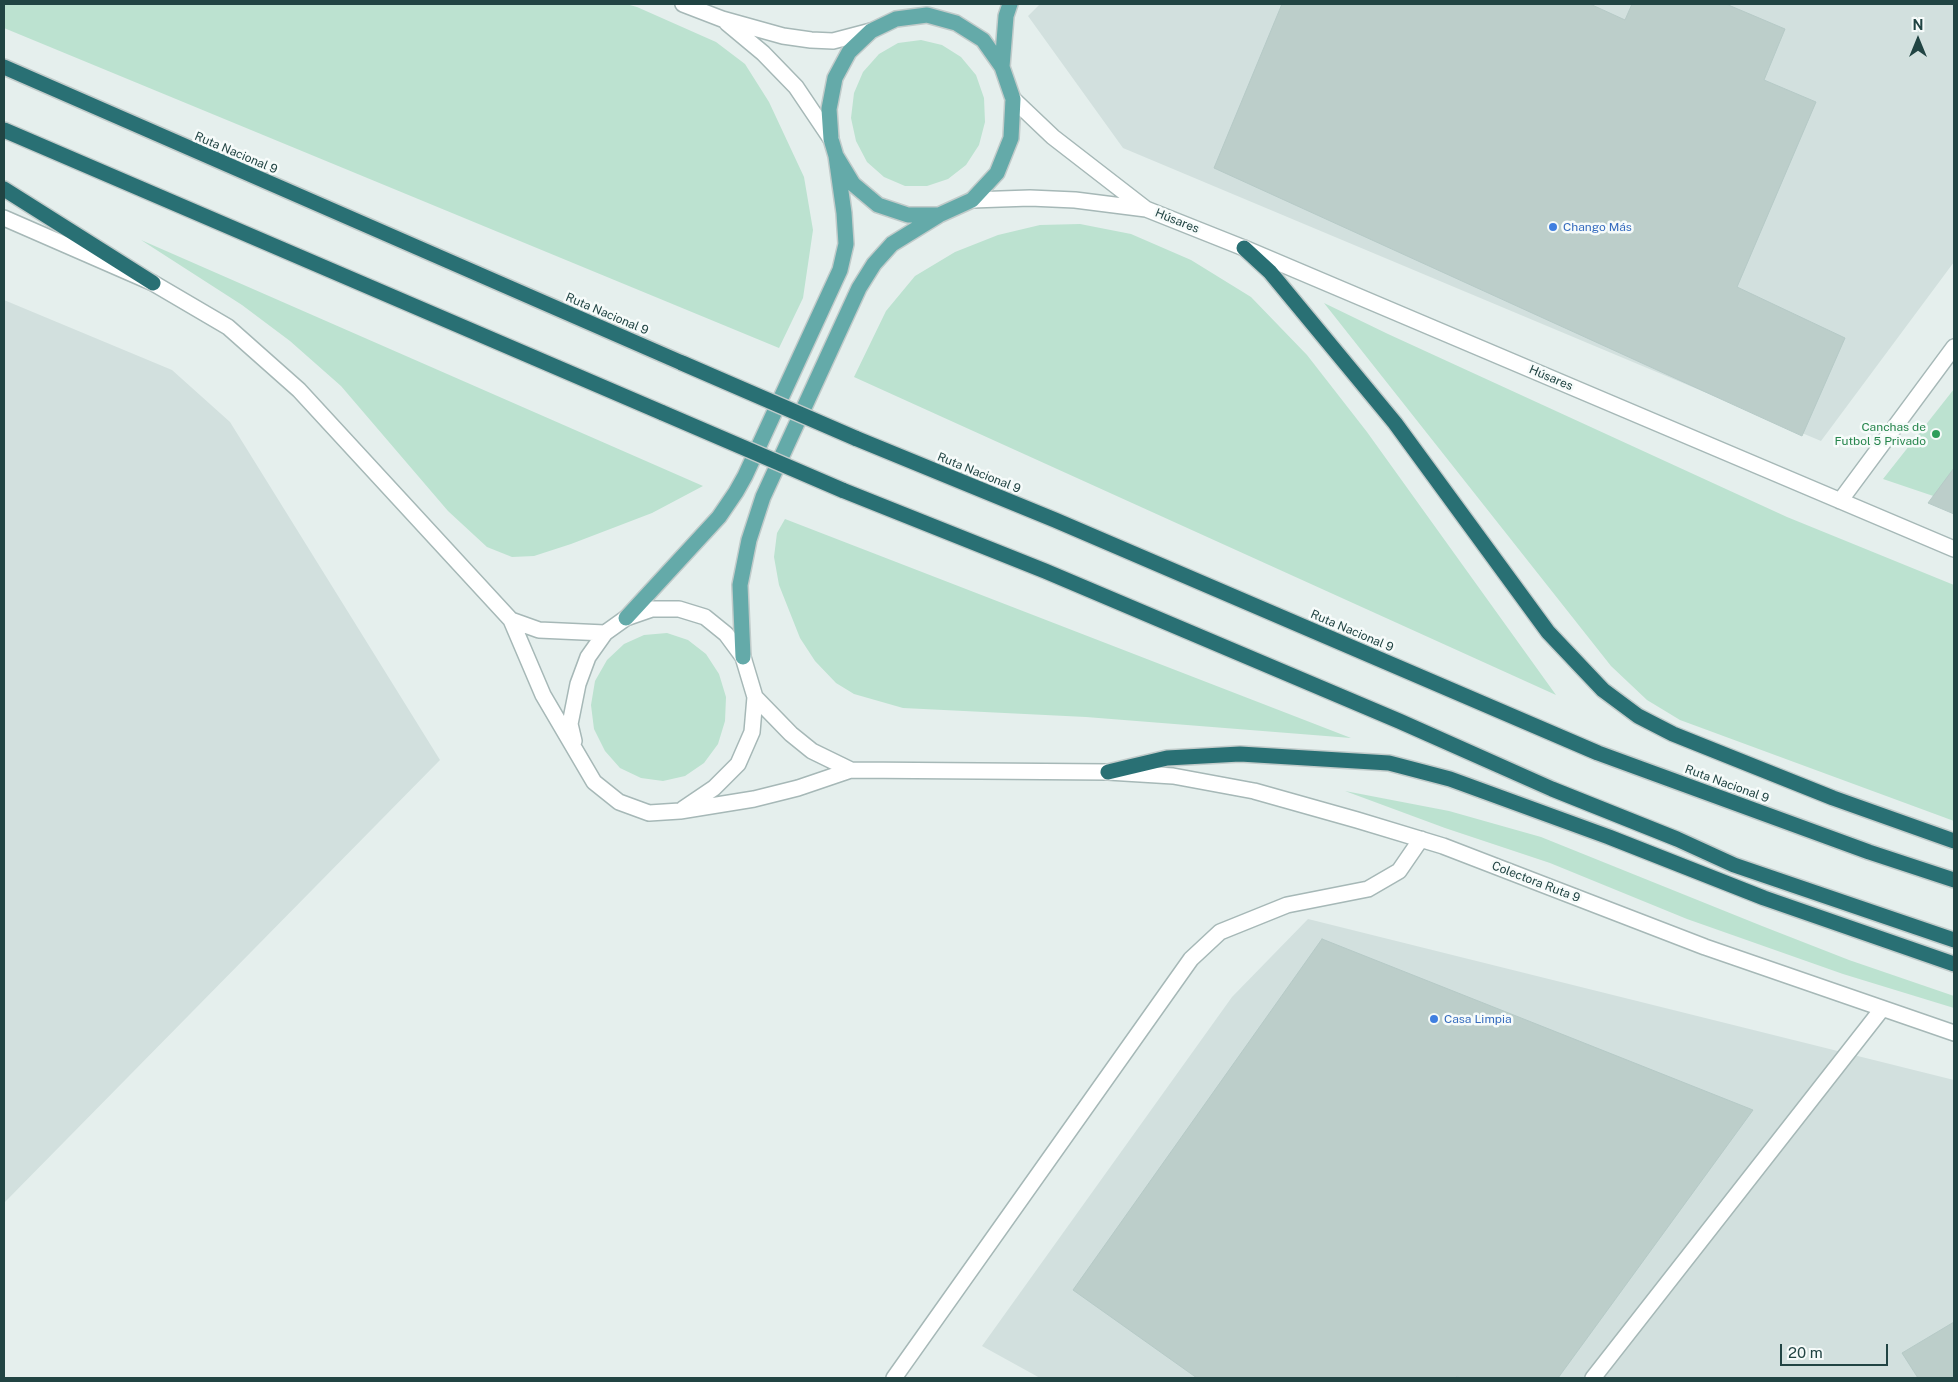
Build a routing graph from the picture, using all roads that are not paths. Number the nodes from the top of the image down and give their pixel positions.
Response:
1 (683, 4) edge
2 (927, 4) edge
3 (1010, 4) edge
4 (896, 18) junction
5 (722, 19) junction
6 (871, 31) junction
7 (4, 67) edge
8 (1002, 67) junction
9 (1012, 99) junction
10 (4, 130) edge
11 (831, 140) junction
12 (836, 156) junction
13 (4, 189) edge
14 (972, 200) junction
15 (1146, 209) junction
16 (938, 215) junction
17 (4, 218) edge
18 (1244, 248) junction
19 (153, 283) junction
20 (1954, 347) edge
21 (1840, 501) junction
22 (1954, 549) edge
23 (626, 618) junction
24 (510, 620) junction
25 (605, 633) junction
26 (743, 657) junction
27 (755, 698) junction
28 (578, 753) junction
29 (851, 770) junction
30 (1108, 772) junction
31 (680, 811) junction
32 (1421, 839) junction
33 (1954, 841) edge
34 (1954, 880) edge
35 (1954, 940) edge
36 (1954, 964) edge
37 (1882, 1009) junction
38 (1954, 1033) edge
39 (894, 1378) edge
40 (1592, 1378) edge

1 - 5 street
2 - 4 main road
3 - 8 main road
4 - 6 main road
4 - 8 main road
5 - 6 street
5 - 11 street
6 - 11 main road
7 - 34 highway, Ruta Nacional 9, bridge
8 - 9 main road
9 - 14 main road
9 - 15 street
10 - 35 highway, bridge
11 - 12 main road
12 - 16 main road
12 - 23 main road
13 - 19 highway
14 - 15 street
14 - 16 main road
15 - 18 street, Húsares
16 - 26 main road
17 - 19 street
18 - 21 street, Húsares
18 - 33 highway
19 - 24 street
20 - 21 street
21 - 22 street, Húsares
23 - 25 street
23 - 26 street
24 - 25 street
24 - 28 street
25 - 28 street
26 - 27 street
27 - 29 street
27 - 31 street
28 - 31 street
29 - 30 street, Colectora Ruta 9
29 - 31 street
30 - 32 street, Colectora Ruta 9
30 - 36 highway
32 - 37 street, Colectora Ruta 9
32 - 39 street
37 - 38 street, Colectora Ruta 9
37 - 40 street

